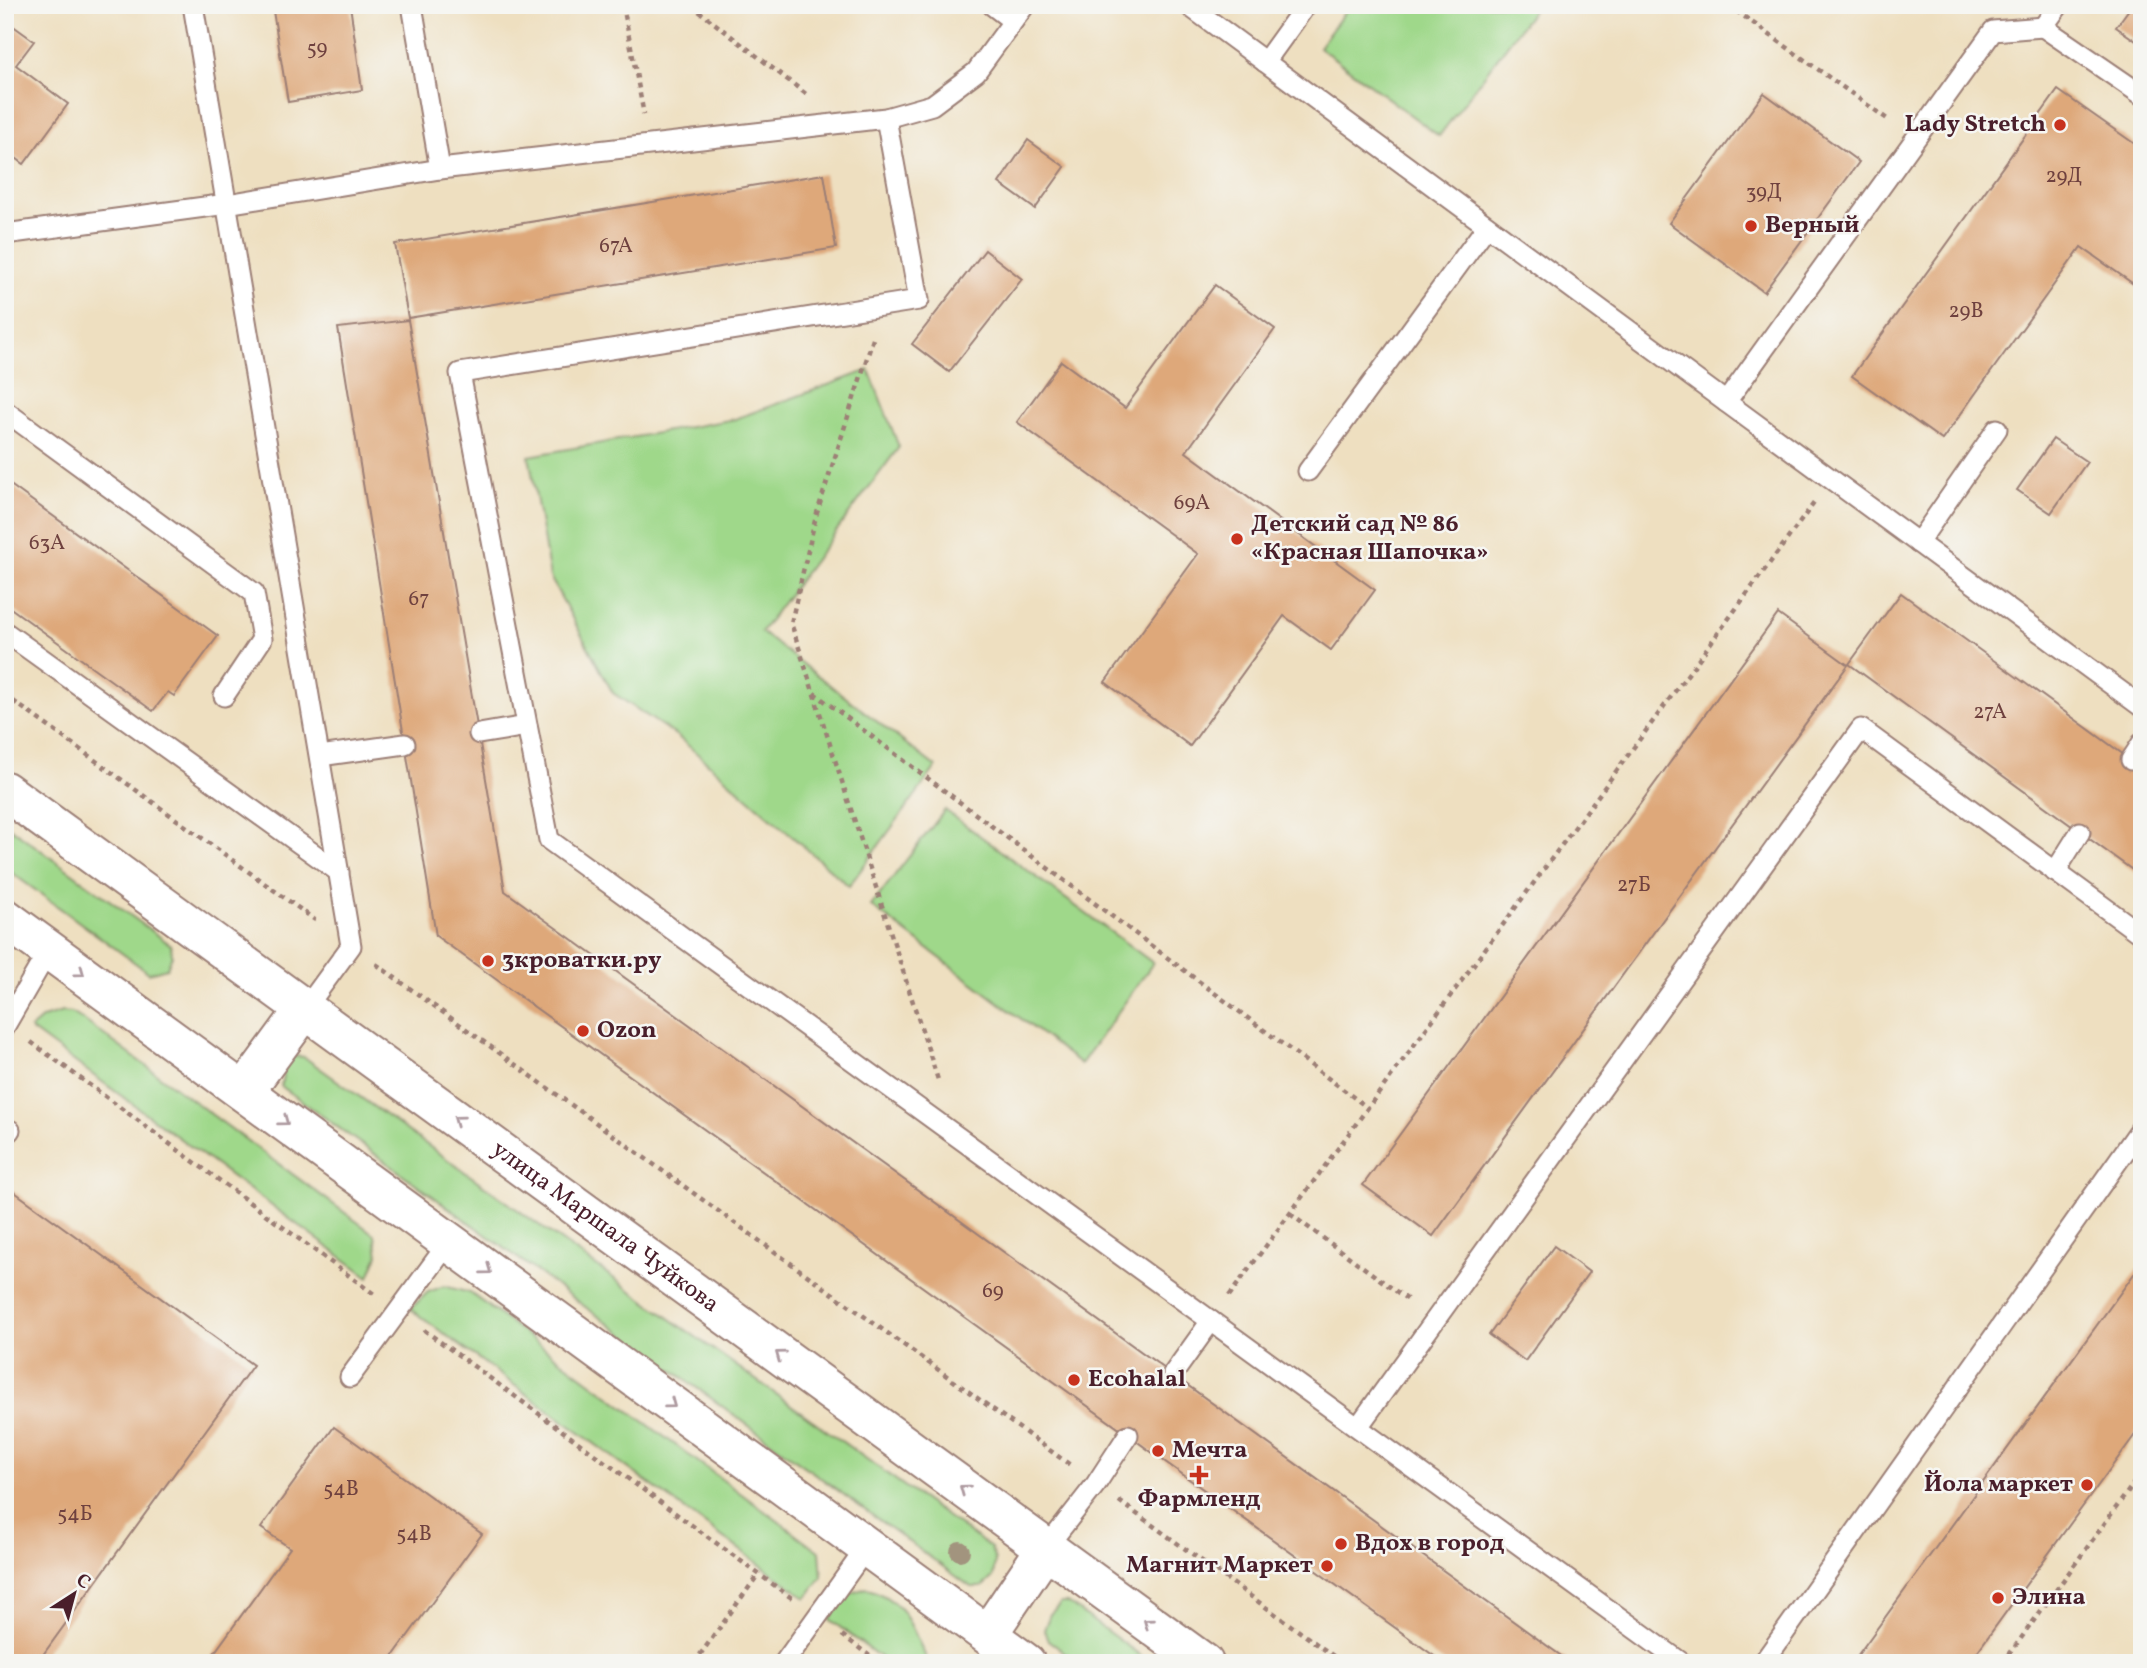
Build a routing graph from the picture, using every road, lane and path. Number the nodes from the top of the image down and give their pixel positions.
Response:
1 (193, 5) edge
2 (412, 5) edge
3 (624, 5) edge
4 (691, 5) edge
5 (992, 5) edge
6 (1188, 5) edge
7 (1306, 5) edge
8 (1728, 5) edge
9 (2059, 5) edge
10 (1019, 13) edge
11 (2043, 27) junction
12 (1265, 62) junction
13 (2142, 94) edge
14 (886, 118) junction
15 (843, 123) junction
16 (1915, 139) junction
17 (649, 145) junction
18 (440, 169) junction
19 (227, 204) junction
20 (1487, 226) junction
21 (5, 234) edge
22 (885, 305) junction
23 (1726, 402) junction
24 (5, 411) edge
25 (1997, 429) dead end
26 (1308, 471) dead end
27 (1831, 480) junction
28 (1918, 542) junction
29 (5, 632) edge
30 (814, 692) junction
31 (5, 695) edge
32 (224, 696) dead end
33 (2142, 707) edge
34 (527, 726) junction
35 (479, 734) dead end
36 (405, 744) dead end
37 (320, 756) junction
38 (5, 791) edge
39 (2080, 832) dead end
40 (339, 872) junction
41 (2055, 872) junction
42 (5, 918) edge
43 (2142, 935) edge
44 (351, 946) junction
45 (49, 950) junction
46 (305, 1009) junction
47 (6, 1025) edge
48 (244, 1092) junction
49 (1368, 1108) junction
50 (2142, 1126) edge
51 (956, 1136) junction
52 (1290, 1214) junction
53 (449, 1242) junction
54 (399, 1312) junction
55 (1436, 1319) junction
56 (1211, 1321) junction
57 (1173, 1374) dead end
58 (350, 1377) dead end
59 (1358, 1427) junction
60 (1128, 1435) dead end
61 (2142, 1472) edge
62 (1096, 1484) junction
63 (867, 1547) junction
64 (1046, 1549) junction
65 (758, 1574) junction
66 (815, 1616) junction
67 (988, 1634) junction
68 (694, 1663) edge
69 (784, 1663) edge
70 (879, 1663) edge
71 (1026, 1663) edge
72 (1204, 1663) edge
73 (1343, 1663) edge
74 (1682, 1663) edge
75 (1763, 1663) edge
76 (2003, 1663) edge

1 - 19 lane
2 - 18 lane
3 - 17 path
4 - 15 path
5 - 10 lane
6 - 12 lane
7 - 12 lane
8 - 16 path
9 - 11 lane
10 - 14 lane
11 - 13 lane
11 - 16 lane
12 - 20 lane
14 - 15 lane
14 - 22 lane
15 - 17 lane
16 - 23 lane
17 - 18 lane
18 - 19 lane
19 - 21 lane
19 - 37 lane
20 - 23 lane
20 - 26 lane
22 - 30 path
22 - 34 lane
23 - 27 lane
24 - 32 lane
25 - 28 lane
27 - 28 lane
27 - 49 path
28 - 33 lane
29 - 40 lane
30 - 49 path
30 - 51 path
31 - 44 path
34 - 35 lane
34 - 51 lane
36 - 37 lane
37 - 40 lane
38 - 46 main road, улица Маршала Чуйкова
39 - 41 lane
40 - 44 lane
41 - 43 lane
41 - 55 lane
42 - 45 main road
44 - 46 lane
44 - 62 path
45 - 47 lane
45 -> 48 main road
46 - 48 main road
64 -> 46 main road, улица Маршала Чуйкова
47 - 54 path
48 -> 53 main road
49 - 52 path
50 - 75 lane
51 - 56 lane
52 - 55 path
52 - 56 path
53 - 54 lane
53 -> 63 main road
54 - 58 lane
54 - 65 path
55 - 59 lane
56 - 57 lane
56 - 59 lane
59 - 74 lane
60 - 62 lane
61 - 76 path
62 - 64 lane
62 - 73 path
63 - 66 lane
63 - 67 main road
64 - 67 main road
72 -> 64 main road, улица Маршала Чуйкова
65 - 66 path
65 - 68 path
66 - 69 lane
66 - 70 path
67 - 71 main road

